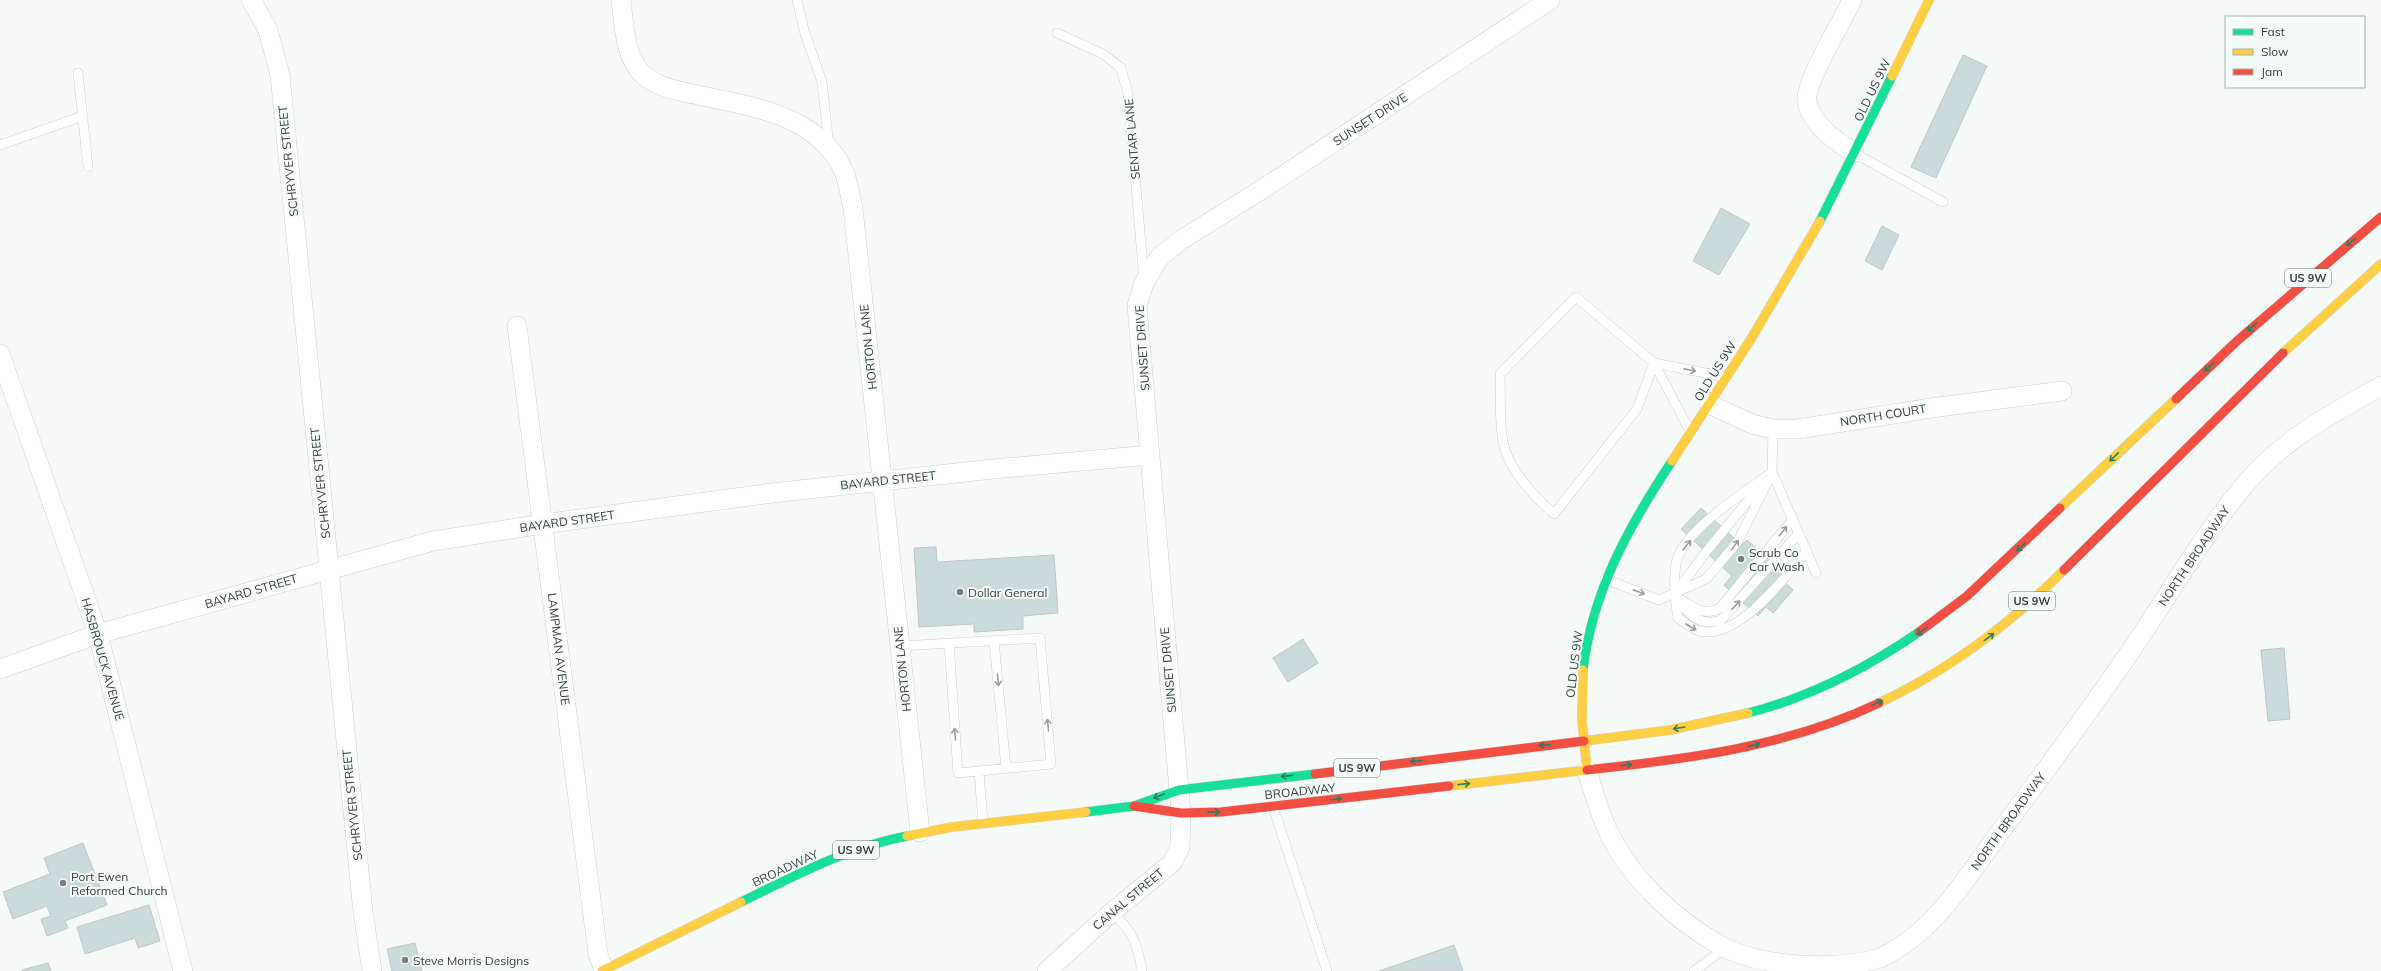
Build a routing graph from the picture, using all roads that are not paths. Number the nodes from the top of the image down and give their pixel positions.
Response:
1 (251, 0) edge
2 (621, 0) edge
3 (797, 0) edge
4 (1550, 0) edge
5 (1852, 0) edge
6 (1929, 0) edge
7 (1058, 33) dead end
8 (78, 73) dead end
9 (83, 116) junction
10 (0, 145) edge
11 (829, 148) junction
12 (1854, 153) junction
13 (88, 167) dead end
14 (1943, 202) dead end
15 (2381, 217) edge
16 (2381, 264) edge
17 (1144, 283) junction
18 (517, 326) dead end
19 (0, 354) edge
20 (1654, 363) junction
21 (1726, 377) junction
22 (2381, 386) edge
23 (2062, 391) dead end
24 (1709, 404) junction
25 (1773, 429) junction
26 (1691, 432) junction
27 (1150, 455) junction
28 (1772, 472) junction
29 (882, 481) junction
30 (1793, 518) junction
31 (543, 524) junction
32 (1799, 533) junction
33 (1807, 551) junction
34 (329, 569) junction
35 (1816, 573) dead end
36 (1605, 580) junction
37 (1674, 595) junction
38 (98, 634) junction
39 (994, 641) junction
40 (949, 644) junction
41 (900, 646) junction
42 (0, 669) edge
43 (1584, 741) junction
44 (1006, 768) junction
45 (1588, 770) junction
46 (979, 771) junction
47 (1178, 790) junction
48 (1134, 806) junction
49 (1273, 807) junction
50 (1181, 813) junction
51 (983, 824) junction
52 (920, 832) junction
53 (1112, 912) junction
54 (1725, 948) junction
55 (1883, 965) edge
56 (603, 970) edge
57 (183, 971) edge
58 (372, 971) edge
59 (1047, 971) edge
60 (1142, 971) edge
61 (1327, 971) edge
62 (1694, 971) edge

1 - 34 street, SCHRYVER STREET
2 - 11 street, HORTON LANE
3 - 11 lane
4 - 17 street, SUNSET DRIVE
5 - 12 street
6 - 12 main road, OLD US 9W
7 - 17 lane, SENTAR LANE
8 - 9 lane
9 - 10 lane
9 - 13 lane
11 - 29 street, HORTON LANE
12 - 14 lane
12 - 21 main road, OLD US 9W
15 -> 43 main road, US 9W
45 -> 16 main road, US 9W
17 - 27 street, SUNSET DRIVE
18 - 31 street, LAMPMAN AVENUE
19 - 38 street, HASBROUCK AVENUE
20 - 20 lane
20 -> 21 lane
20 - 26 lane
21 - 24 main road, OLD US 9W
22 - 55 street, NORTH BROADWAY
23 - 25 street, NORTH COURT
24 - 25 street, NORTH COURT
24 - 26 main road, OLD US 9W
25 - 28 lane
26 - 36 main road, OLD US 9W
27 - 29 street, BAYARD STREET
27 - 47 street, SUNSET DRIVE
28 - 30 lane
28 - 37 lane
37 -> 28 lane
37 -> 28 lane
29 - 31 street, BAYARD STREET
29 - 41 street, HORTON LANE
30 - 32 lane
37 -> 30 lane
31 - 34 street, BAYARD STREET
31 - 56 street, LAMPMAN AVENUE
32 - 33 lane
37 -> 32 lane
33 - 35 lane
37 -> 33 lane
34 - 38 street, BAYARD STREET
34 - 58 street, SCHRYVER STREET
36 -> 37 lane
36 - 43 main road, OLD US 9W
38 - 42 street, BAYARD STREET
38 - 57 street, HASBROUCK AVENUE
39 - 40 lane
39 -> 44 lane
44 -> 39 lane
40 - 41 lane
46 -> 40 lane
41 - 52 street, HORTON LANE
43 - 45 main road, OLD US 9W
43 -> 47 main road, BROADWAY / US 9W
44 - 46 lane
49 -> 45 main road, BROADWAY / US 9W
45 - 54 street, NORTH BROADWAY
46 - 51 lane
47 -> 48 main road, BROADWAY / US 9W
47 - 50 street, SUNSET DRIVE
48 - 50 main road, BROADWAY / US 9W
48 - 51 main road, BROADWAY / US 9W
50 -> 49 main road, BROADWAY / US 9W
49 - 61 lane
50 - 53 street, CANAL STREET
51 - 52 main road, BROADWAY / US 9W
52 - 56 main road, BROADWAY / US 9W
53 - 59 street, CANAL STREET
53 - 60 lane
54 - 55 street, NORTH BROADWAY
54 - 62 lane

